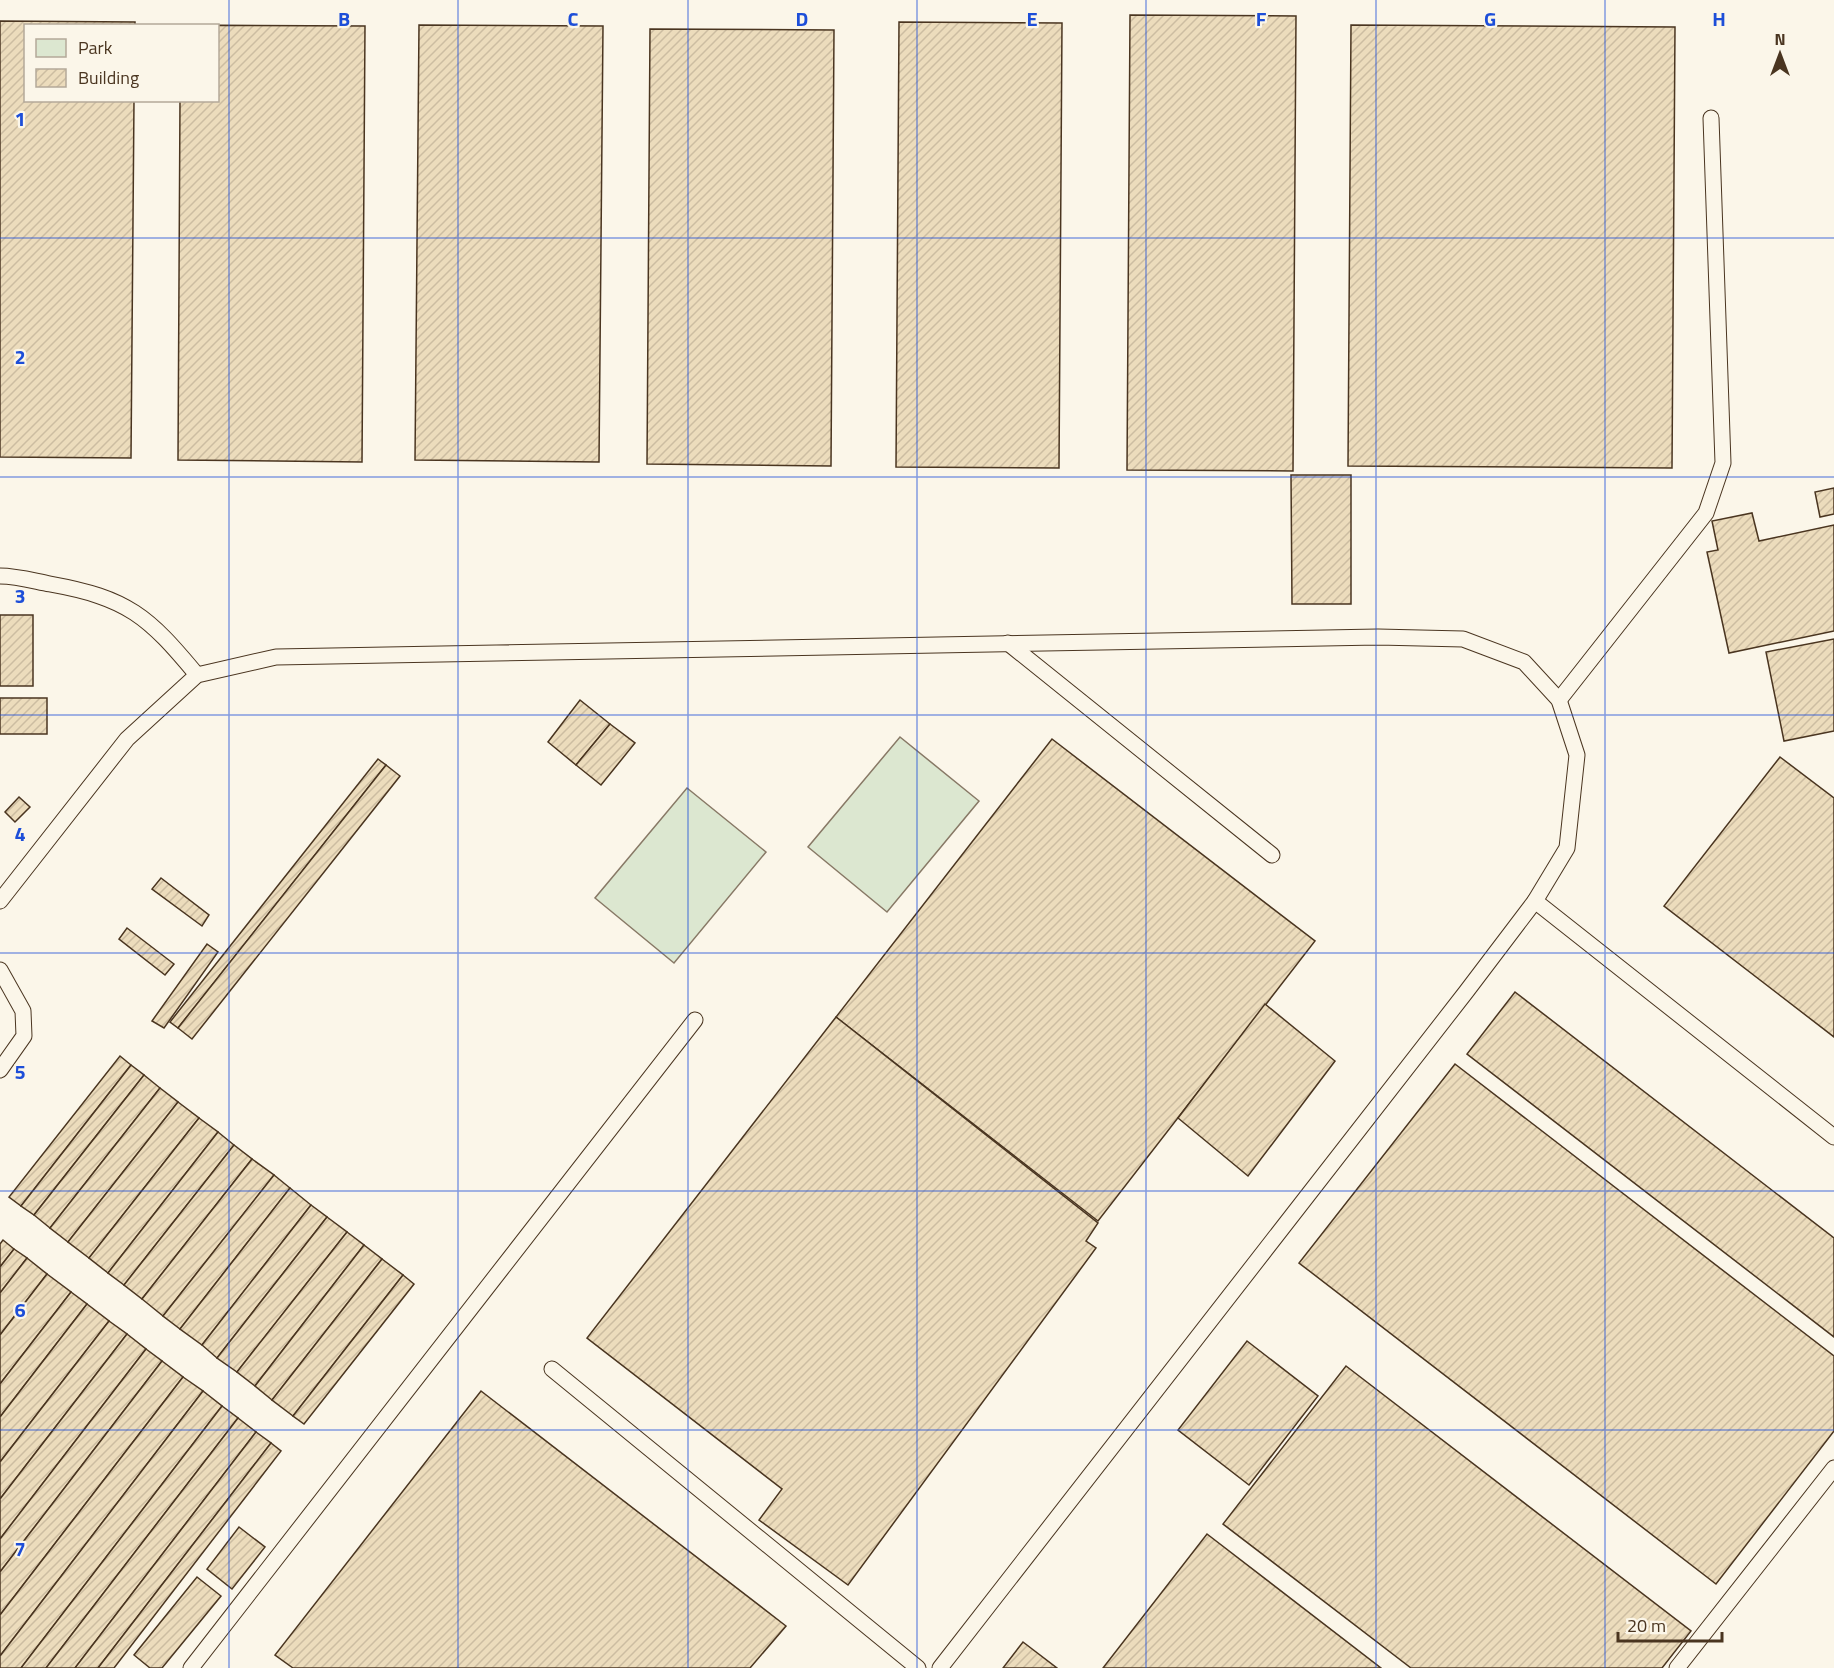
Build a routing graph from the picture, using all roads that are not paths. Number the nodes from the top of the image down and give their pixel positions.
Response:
1 (1711, 118) dead end
2 (0, 576) edge
3 (1008, 643) junction
4 (197, 675) junction
5 (1559, 700) junction
6 (1272, 855) dead end
7 (0, 901) edge
8 (1535, 902) junction
9 (0, 970) edge
10 (695, 1020) dead end
11 (0, 1070) edge
12 (1834, 1137) edge
13 (552, 1369) dead end
14 (1834, 1468) edge
15 (191, 1668) edge
16 (918, 1668) edge
17 (940, 1668) edge
18 (1677, 1668) edge

1 - 5 lane
2 - 4 lane
3 - 4 lane
3 - 5 lane
3 - 6 lane
4 - 7 lane
5 - 8 lane
8 - 12 lane
8 - 17 lane
9 - 11 lane
10 - 15 lane
13 - 16 lane
14 - 18 lane

